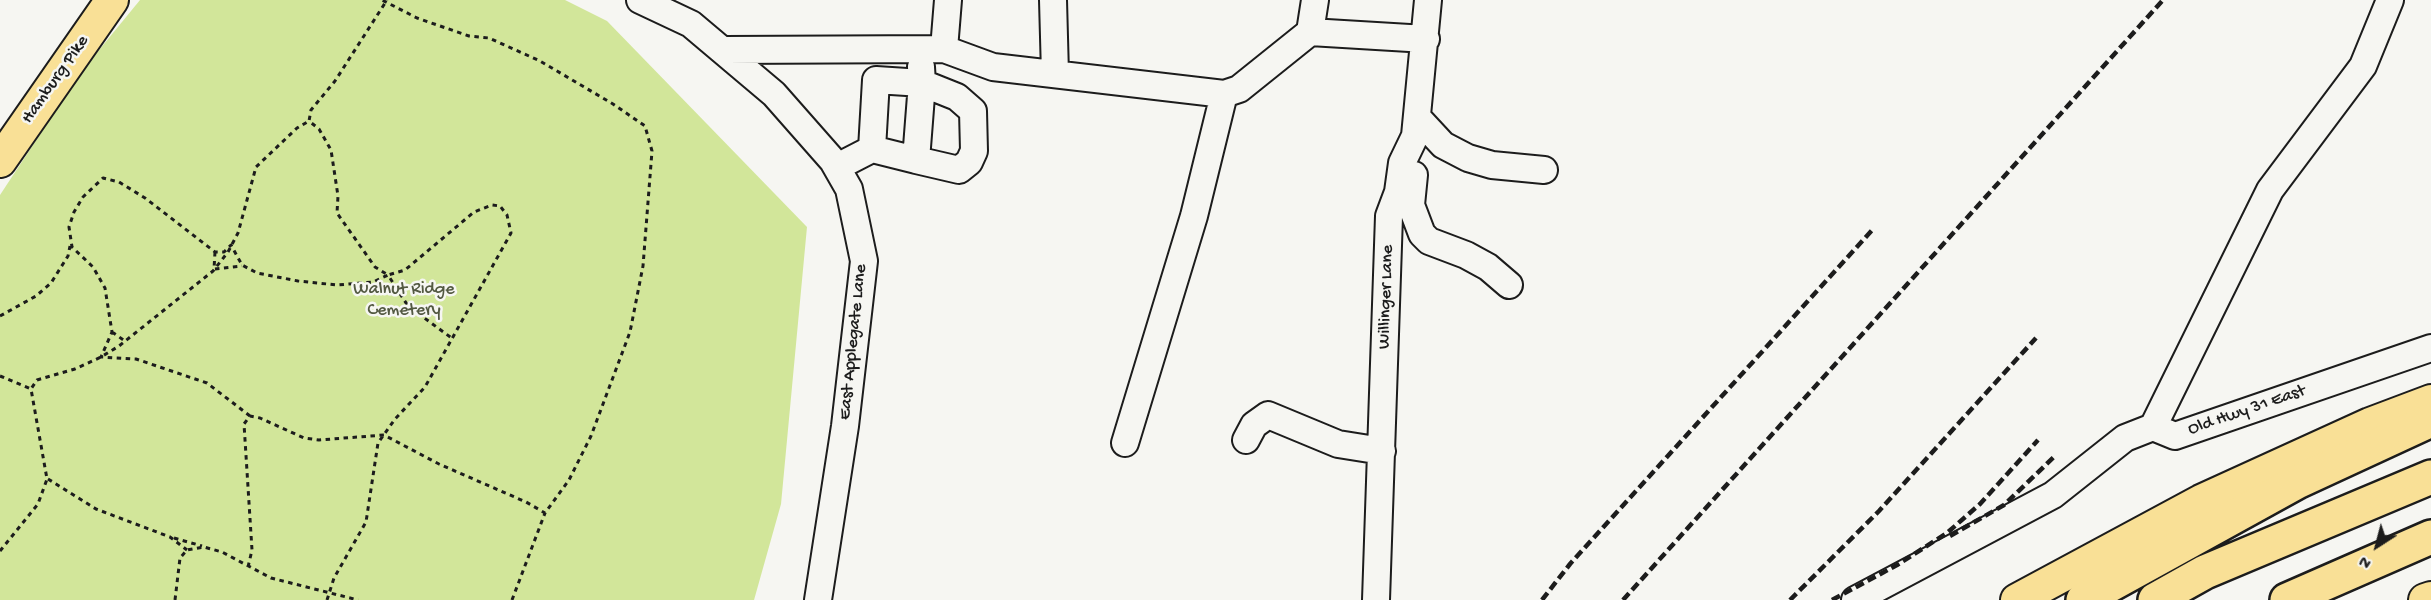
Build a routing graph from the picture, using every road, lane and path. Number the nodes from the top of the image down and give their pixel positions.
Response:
1 (112, 0) edge
2 (640, 0) edge
3 (948, 0) edge
4 (1053, 0) edge
5 (1315, 0) edge
6 (1428, 0) edge
7 (2390, 0) edge
8 (385, 1) edge
9 (1310, 32) junction
10 (1426, 39) junction
11 (932, 49) junction
12 (725, 50) junction
13 (1056, 74) junction
14 (922, 84) junction
15 (1224, 94) junction
16 (309, 121) junction
17 (1416, 126) junction
18 (872, 149) junction
19 (0, 160) edge
20 (916, 160) junction
21 (837, 167) junction
22 (1545, 170) dead end
23 (70, 241) junction
24 (231, 245) junction
25 (215, 252) junction
26 (242, 266) junction
27 (214, 269) junction
28 (387, 275) junction
29 (1509, 285) dead end
30 (0, 316) edge
31 (112, 332) junction
32 (453, 339) junction
33 (125, 341) junction
34 (2431, 348) edge
35 (101, 357) junction
36 (0, 376) edge
37 (31, 389) junction
38 (2431, 401) edge
39 (250, 416) junction
40 (2431, 420) edge
41 (2153, 427) junction
42 (384, 435) junction
43 (1246, 440) dead end
44 (1125, 443) dead end
45 (1382, 451) junction
46 (2431, 477) edge
47 (47, 478) junction
48 (545, 513) junction
49 (170, 537) junction
50 (2431, 537) edge
51 (204, 547) junction
52 (187, 550) junction
53 (0, 551) edge
54 (248, 567) junction
55 (330, 592) junction
56 (2431, 598) edge
57 (175, 600) edge
58 (327, 600) edge
59 (358, 600) edge
60 (512, 600) edge
61 (818, 600) edge
62 (1376, 600) edge
63 (1855, 600) edge
64 (2017, 600) edge
65 (2083, 600) edge
66 (2155, 600) edge
67 (2287, 600) edge
68 (2426, 600) edge

1 - 19 main road, Hamburg Pike
2 - 12 street, East Applegate Lane
3 - 11 street
4 - 13 street
5 - 9 street
6 - 10 street, Willinger Lane
7 - 41 street
8 - 16 path
8 - 48 path
9 - 10 street
9 - 15 street
10 - 17 street, Willinger Lane
11 - 12 street
11 - 13 street
11 - 14 street
12 - 21 street, East Applegate Lane
13 - 15 street
14 - 18 street
14 - 20 street
14 - 20 street
15 - 44 street
16 - 24 path
16 - 28 path
17 - 22 street
17 - 29 street
17 - 45 street, Willinger Lane
18 - 20 street
18 - 21 street
21 - 61 street, East Applegate Lane
23 - 25 path
23 - 30 path
23 - 31 path
24 - 25 path
24 - 26 path
24 - 27 path
25 - 27 path
26 - 27 path
26 - 28 path
27 - 33 path
28 - 32 path
28 - 32 path
31 - 33 path
31 - 35 path
32 - 42 path
33 - 35 path
34 - 41 street, Old Hwy 31 East
35 - 37 path
35 - 39 path
36 - 37 path
37 - 47 path
38 - 64 main road
39 - 42 path
39 - 54 path
40 - 65 highway
41 - 63 street
42 - 48 path
42 - 55 path
43 - 45 street
45 - 62 street, Willinger Lane
46 - 66 highway
47 - 49 path
47 - 53 path
48 - 60 path
49 - 51 path
49 - 52 path
50 - 67 highway
51 - 52 path
51 - 54 path
52 - 57 path
54 - 55 path
55 - 58 path
55 - 59 path
56 - 68 main road

